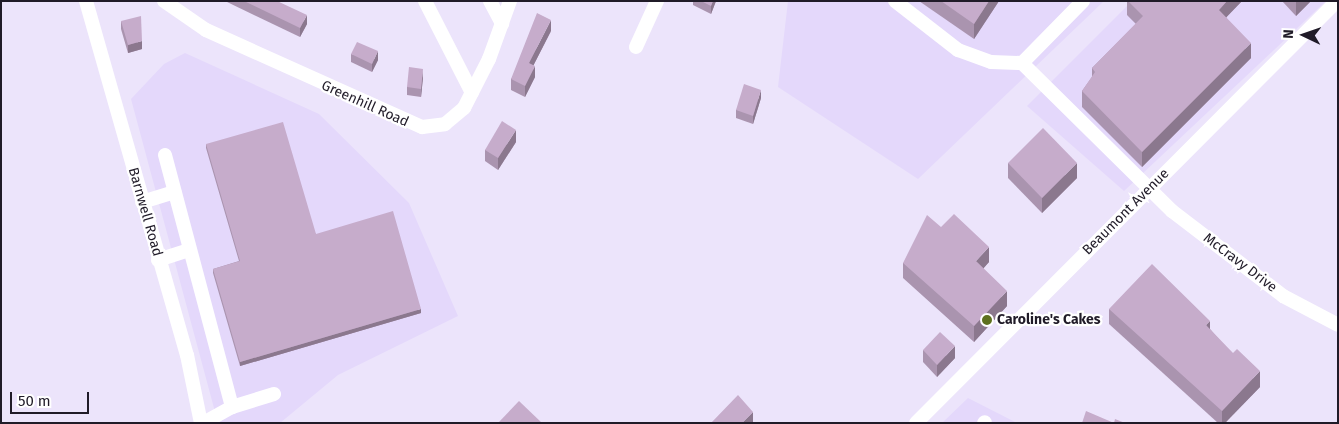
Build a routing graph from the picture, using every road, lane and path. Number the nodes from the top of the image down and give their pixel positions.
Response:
1 (86, 1) edge
2 (164, 1) edge
3 (425, 1) edge
4 (490, 1) edge
5 (510, 1) edge
6 (657, 1) edge
7 (895, 1) edge
8 (1083, 1) edge
9 (1337, 1) edge
10 (502, 24) junction
11 (636, 47) dead end
12 (1022, 63) junction
13 (472, 93) junction
14 (165, 155) dead end
15 (1149, 190) junction
16 (174, 192) junction
17 (142, 202) junction
18 (189, 250) junction
19 (158, 260) junction
20 (1338, 325) edge
21 (274, 394) dead end
22 (232, 407) junction
23 (202, 423) edge
24 (916, 423) edge

1 - 17 street, Barnwell Road
2 - 13 street, Greenhill Road
3 - 13 street
4 - 10 street
5 - 10 street, Greenhill Road
6 - 11 street
7 - 12 street
8 - 12 street
9 - 15 street, Beaumont Avenue
10 - 13 street, Greenhill Road
12 - 15 street, McCravy Drive
14 - 16 street
15 - 20 street, McCravy Drive
15 - 24 street, Beaumont Avenue
16 - 17 street
16 - 18 street
17 - 19 street, Barnwell Road
18 - 19 street
18 - 22 street
19 - 23 street, Barnwell Road
21 - 22 street
22 - 23 street

